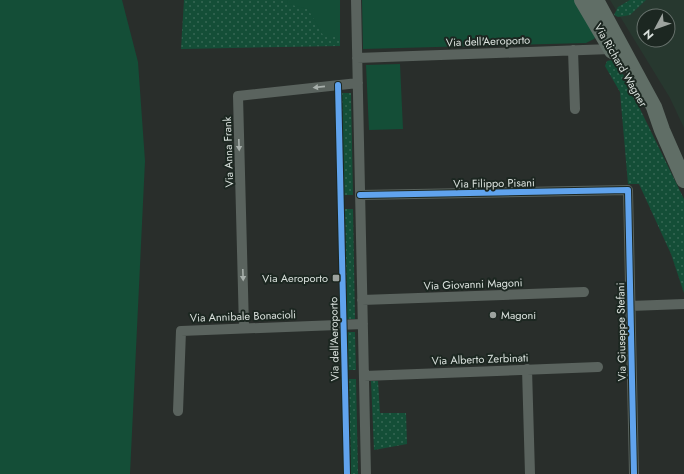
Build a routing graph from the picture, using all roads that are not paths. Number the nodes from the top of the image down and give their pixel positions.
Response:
1 (356, 0) edge
2 (582, 0) edge
3 (596, 0) edge
4 (611, 49) junction
5 (573, 50) junction
6 (357, 58) junction
7 (358, 83) junction
8 (575, 109) dead end
9 (662, 130) junction
10 (684, 180) edge
11 (628, 190) joint
12 (360, 195) junction
13 (584, 292) dead end
14 (362, 300) junction
15 (684, 304) edge
16 (630, 306) junction
17 (363, 324) junction
18 (244, 328) junction
19 (598, 367) dead end
20 (527, 370) junction
21 (364, 376) junction
22 (178, 411) dead end
23 (366, 474) edge
24 (530, 474) edge
25 (634, 474) edge

1 - 6 street
2 - 4 main road, Via Richard Wagner
3 - 9 main road, Via Richard Wagner
4 - 5 street, Via dell'Aeroporto
4 - 9 main road, Via Richard Wagner
5 - 6 street, Via dell'Aeroporto
5 - 8 street
6 - 7 street
7 - 12 street
7 -> 18 street, Via Anna Frank
9 - 10 main road, Via Richard Wagner
11 - 12 street, Via Filippo Pisani
11 - 16 street, Via Giuseppe Stefani
12 - 14 street
13 - 14 street, Via Giovanni Magoni
14 - 17 street
15 - 16 street, Via Giuseppe Stefani
16 - 25 street, Via Giuseppe Stefani
17 - 18 street, Via Annibale Bonacioli
17 - 21 street
18 - 22 street, Via Annibale Bonacioli
19 - 20 street, Via Alberto Zerbinati
20 - 21 street, Via Alberto Zerbinati
20 - 24 street
21 - 23 street

